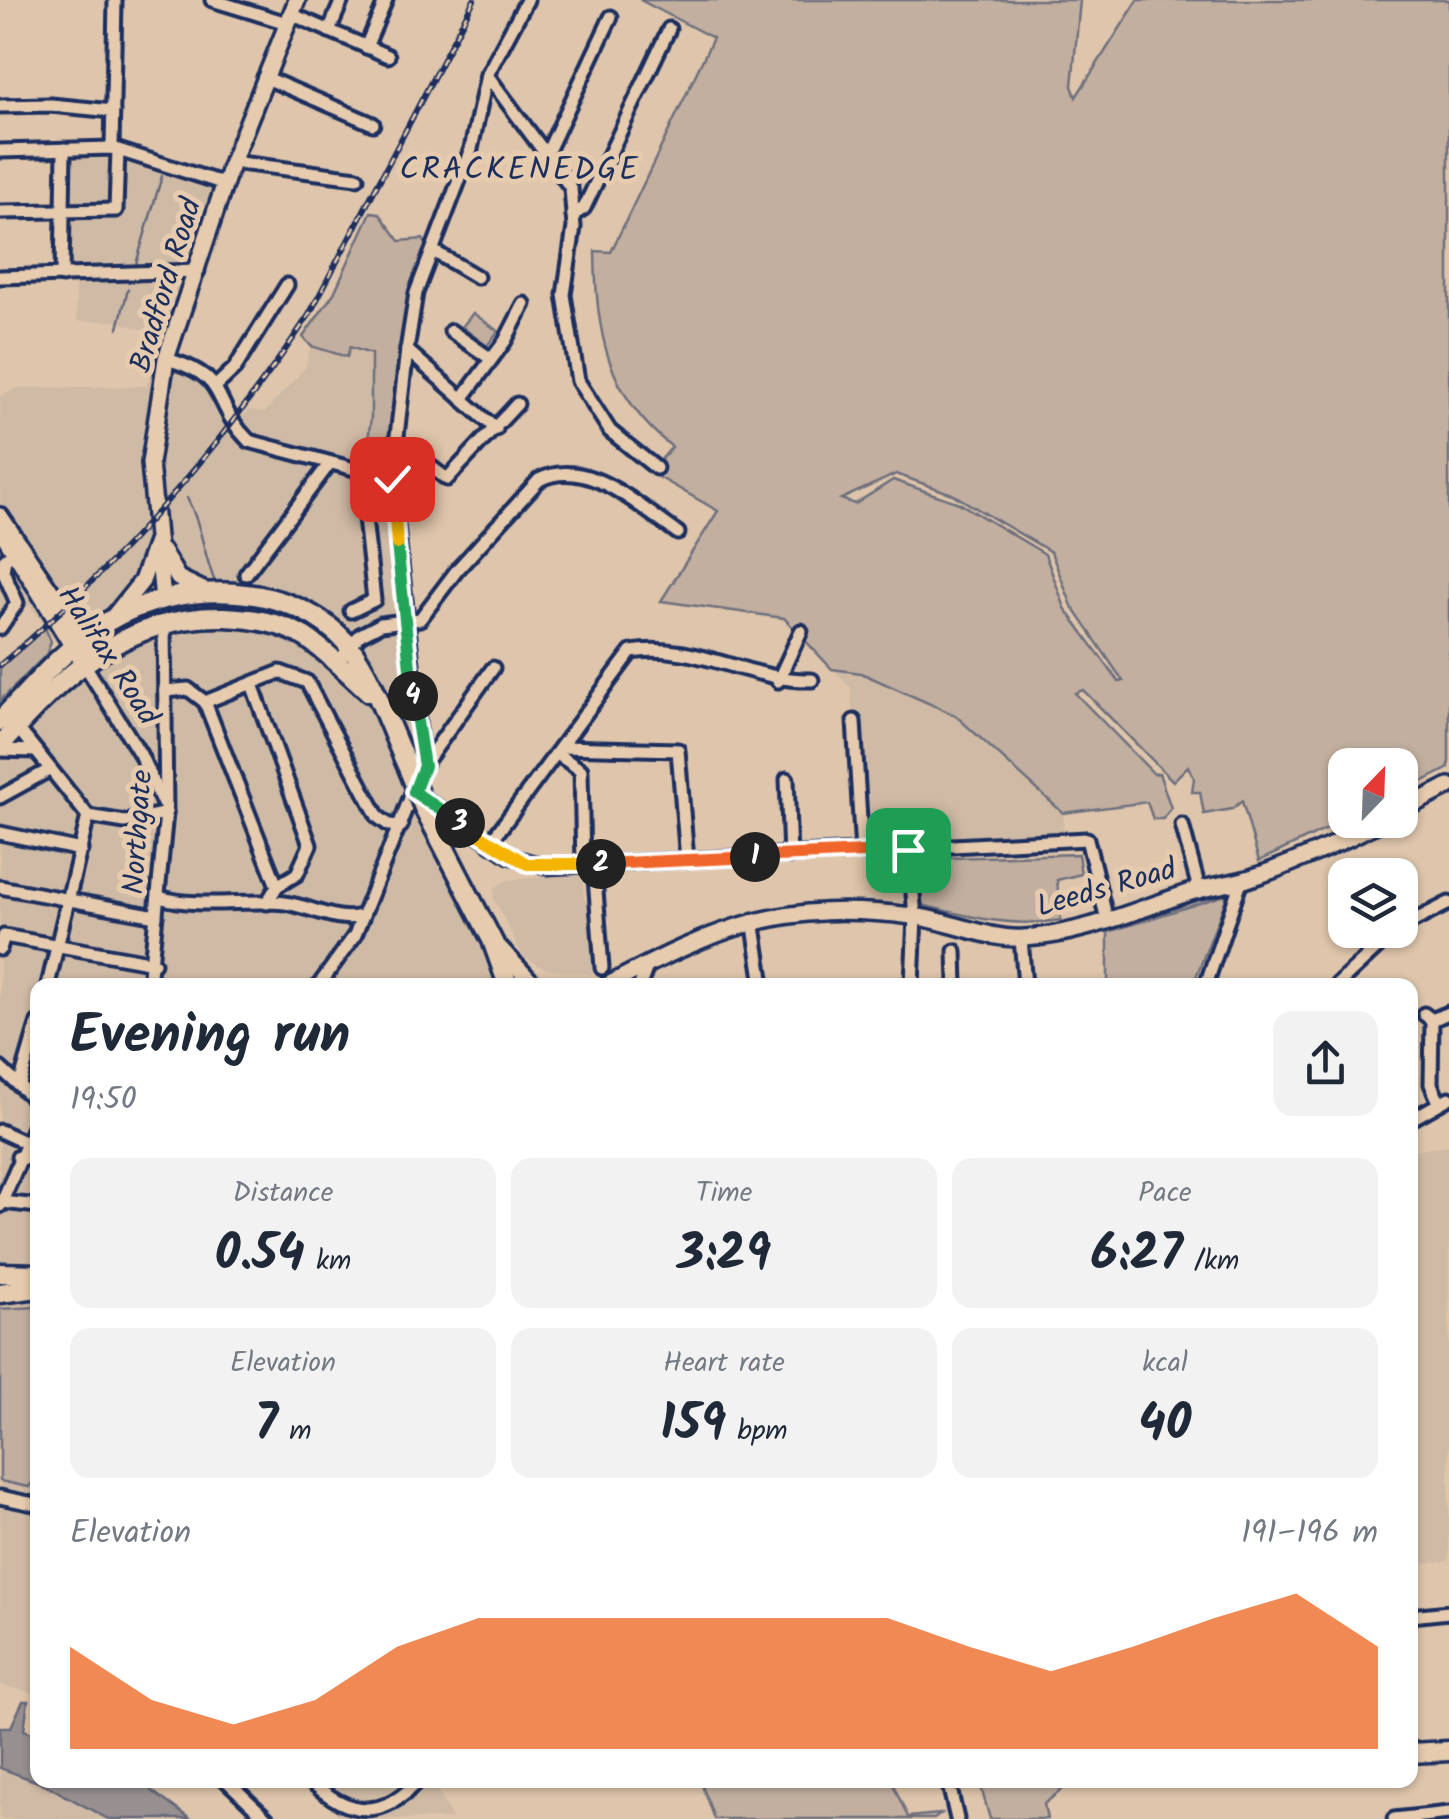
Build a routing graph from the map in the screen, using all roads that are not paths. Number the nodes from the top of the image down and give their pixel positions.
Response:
1 (115, 0) edge
2 (212, 0) edge
3 (342, 0) edge
4 (386, 0) edge
5 (527, 0) edge
6 (292, 13) edge
7 (612, 17) dead end
8 (669, 29) dead end
9 (329, 31) junction
10 (366, 47) junction
11 (388, 56) dead end
12 (488, 75) junction
13 (264, 77) junction
14 (0, 106) edge
15 (113, 111) junction
16 (373, 124) dead end
17 (64, 149) junction
18 (115, 149) junction
19 (0, 151) edge
20 (547, 153) junction
21 (232, 162) junction
22 (357, 178) dead end
23 (224, 184) junction
24 (62, 210) junction
25 (0, 212) edge
26 (574, 215) junction
27 (435, 252) junction
28 (471, 256) dead end
29 (464, 269) junction
30 (198, 271) junction
31 (62, 276) junction
32 (477, 277) dead end
33 (0, 278) edge
34 (287, 285) dead end
35 (524, 304) dead end
36 (451, 331) dead end
37 (407, 350) junction
38 (166, 359) junction
39 (491, 359) junction
40 (216, 386) junction
41 (462, 398) junction
42 (517, 404) dead end
43 (496, 429) junction
44 (395, 447) junction
45 (330, 463) junction
46 (656, 468) dead end
47 (360, 472) junction
48 (392, 479) junction
49 (0, 516) edge
50 (0, 528) edge
51 (678, 533) dead end
52 (157, 544) junction
53 (8, 556) junction
54 (246, 574) dead end
55 (209, 592) junction
56 (161, 608) junction
57 (351, 611) dead end
58 (110, 620) junction
59 (404, 624) junction
60 (0, 628) edge
61 (801, 631) dead end
62 (350, 648) junction
63 (83, 651) junction
64 (337, 662) junction
65 (493, 668) dead end
66 (778, 681) junction
67 (805, 683) dead end
68 (252, 684) junction
69 (165, 691) junction
70 (373, 695) junction
71 (204, 702) junction
72 (854, 720) dead end
73 (8, 721) edge
74 (0, 748) edge
75 (559, 750) junction
76 (36, 751) junction
77 (416, 768) junction
78 (50, 770) junction
79 (786, 779) dead end
80 (1449, 786) edge
81 (0, 797) edge
82 (419, 800) junction
83 (1418, 802) edge
84 (166, 813) junction
85 (88, 816) junction
86 (1182, 825) dead end
87 (401, 826) junction
88 (0, 833) edge
89 (1349, 838) edge
90 (489, 844) junction
91 (81, 850) junction
92 (908, 850) junction
93 (862, 852) junction
94 (790, 856) junction
95 (687, 860) junction
96 (588, 865) junction
97 (1241, 881) junction
98 (277, 886) junction
99 (0, 887) edge
100 (1199, 889) junction
101 (159, 897) junction
102 (70, 903) junction
103 (267, 903) junction
104 (1449, 903) edge
105 (156, 916) junction
106 (362, 916) junction
107 (915, 916) junction
108 (342, 918) junction
109 (1418, 919) edge
110 (753, 920) junction
111 (1108, 920) junction
112 (1021, 939) junction
113 (492, 940) junction
114 (58, 946) junction
115 (1377, 948) edge
116 (0, 949) edge
117 (348, 949) junction
118 (956, 951) dead end
119 (154, 963) junction
120 (648, 964) junction
121 (602, 968) dead end
122 (50, 978) edge
123 (151, 978) edge
124 (324, 978) edge
125 (495, 978) edge
126 (506, 978) edge
127 (527, 978) edge
128 (621, 978) edge
129 (643, 978) edge
130 (761, 978) edge
131 (912, 978) edge
132 (956, 978) edge
133 (1024, 978) edge
134 (1208, 978) edge
135 (1345, 978) edge
136 (1448, 1013) edge
137 (30, 1049) edge
138 (0, 1068) edge
139 (20, 1084) junction
140 (30, 1095) edge
141 (1444, 1099) edge
142 (1418, 1115) edge
143 (0, 1131) edge
144 (30, 1132) edge
145 (24, 1142) junction
146 (18, 1157) junction
147 (30, 1159) edge
148 (1, 1204) edge
149 (30, 1206) edge
150 (0, 1273) edge
151 (0, 1282) edge
152 (30, 1283) edge
153 (30, 1284) edge
154 (30, 1285) edge
155 (0, 1293) edge
156 (0, 1497) edge
157 (30, 1503) edge
158 (1449, 1612) edge
159 (1418, 1615) edge
160 (1418, 1753) edge
161 (1449, 1754) edge
162 (234, 1788) edge
163 (319, 1788) edge
164 (413, 1788) edge
165 (949, 1788) edge
166 (951, 1801) junction
167 (1449, 1813) edge
168 (266, 1819) edge
169 (948, 1819) edge
170 (957, 1819) edge
171 (1394, 1819) edge

1 - 15 street
2 - 6 street
3 - 9 street
4 - 10 street
5 - 12 street
6 - 9 street
6 - 13 main road, Bradford Road
7 - 20 street
8 - 26 street
9 - 10 street
10 - 11 street
12 - 20 street
12 - 27 street
13 - 16 street
13 - 21 main road, Bradford Road
14 - 15 street
15 - 18 street
17 - 18 street
17 - 19 street
17 - 24 street
18 - 23 street
18 - 24 street
20 - 26 street
21 - 22 street
21 - 23 main road, Bradford Road
23 - 30 main road, Bradford Road
24 - 25 street
24 - 31 street
26 - 46 street
27 - 29 street
27 - 37 street
28 - 29 street
29 - 32 street
30 - 31 street
30 - 38 main road, Bradford Road
31 - 33 street
34 - 40 street
35 - 39 street
36 - 39 street
37 - 41 street
37 - 44 street
38 - 40 street
38 - 52 main road, Bradford Road
39 - 41 street
40 - 45 street
41 - 43 street
42 - 43 street
43 - 44 street
44 - 48 street
45 - 47 street
45 - 54 street
47 - 48 street
47 - 57 street
48 - 59 street
49 - 63 main road, Halifax Road
50 - 53 main road, Halifax Road
51 - 59 street
52 - 55 main road
52 - 56 main road, Bradford Road
52 - 58 main road
53 - 60 street
53 - 63 main road, Halifax Road
55 - 56 highway
55 - 62 highway
56 - 58 highway
56 - 63 highway
56 - 64 highway
56 - 69 street, Bradford Road
58 - 63 highway
59 - 62 street
59 - 77 street
61 - 66 street
62 - 64 street
62 - 70 highway
63 - 73 highway
63 - 84 street, Halifax Road
64 - 70 highway
65 - 77 street
66 - 67 street
66 - 75 street
68 - 71 street
68 - 87 street
68 - 98 street
69 - 71 street
69 - 84 street, Northgate
70 - 77 highway
71 - 98 street
72 - 93 street
73 - 74 highway
73 - 76 street
74 - 76 street
75 - 90 street
75 - 95 street
75 - 96 street
76 - 78 street
77 - 82 highway, bridge
78 - 81 street
78 - 85 street
79 - 94 street
80 - 83 main road
82 - 87 street
82 - 90 street
82 - 113 highway
84 - 85 street
84 - 101 street, Northgate
85 - 91 street
86 - 100 street
87 - 106 street
88 - 91 street
89 - 97 main road, Leeds Road
90 - 96 street
91 - 102 street
92 - 93 street
92 - 107 street
92 - 111 street
93 - 94 street
94 - 95 street
95 - 96 street
96 - 121 street
97 - 100 main road, Leeds Road
97 - 134 street
98 - 103 street
99 - 102 street
100 - 111 main road, Leeds Road
101 - 103 street
101 - 105 street, Northgate
102 - 105 street
102 - 114 street
103 - 108 street
104 - 109 street
105 - 119 street, Northgate
106 - 108 street
106 - 117 street
107 - 110 main road, Leeds Road
107 - 112 main road, Leeds Road
107 - 131 street
108 - 117 street
110 - 120 main road, Leeds Road
110 - 130 street
111 - 112 main road, Leeds Road
112 - 133 street
113 - 125 highway
113 - 126 highway
113 - 127 main road
114 - 116 street
114 - 119 street
114 - 122 street
115 - 135 street
117 - 124 street
118 - 132 street
119 - 123 street, Northgate
120 - 128 main road, Leeds Road
120 - 129 street
136 - 141 street
137 - 139 street
138 - 139 street
139 - 140 street
141 - 142 street
143 - 145 street
144 - 145 street
145 - 146 street
146 - 147 street
146 - 148 street
148 - 149 street
150 - 152 highway
151 - 153 highway
154 - 155 highway
156 - 157 street
158 - 159 street
160 - 161 highway
162 - 168 street
163 - 164 street
165 - 166 street
166 - 169 street
166 - 170 street
167 - 171 street

